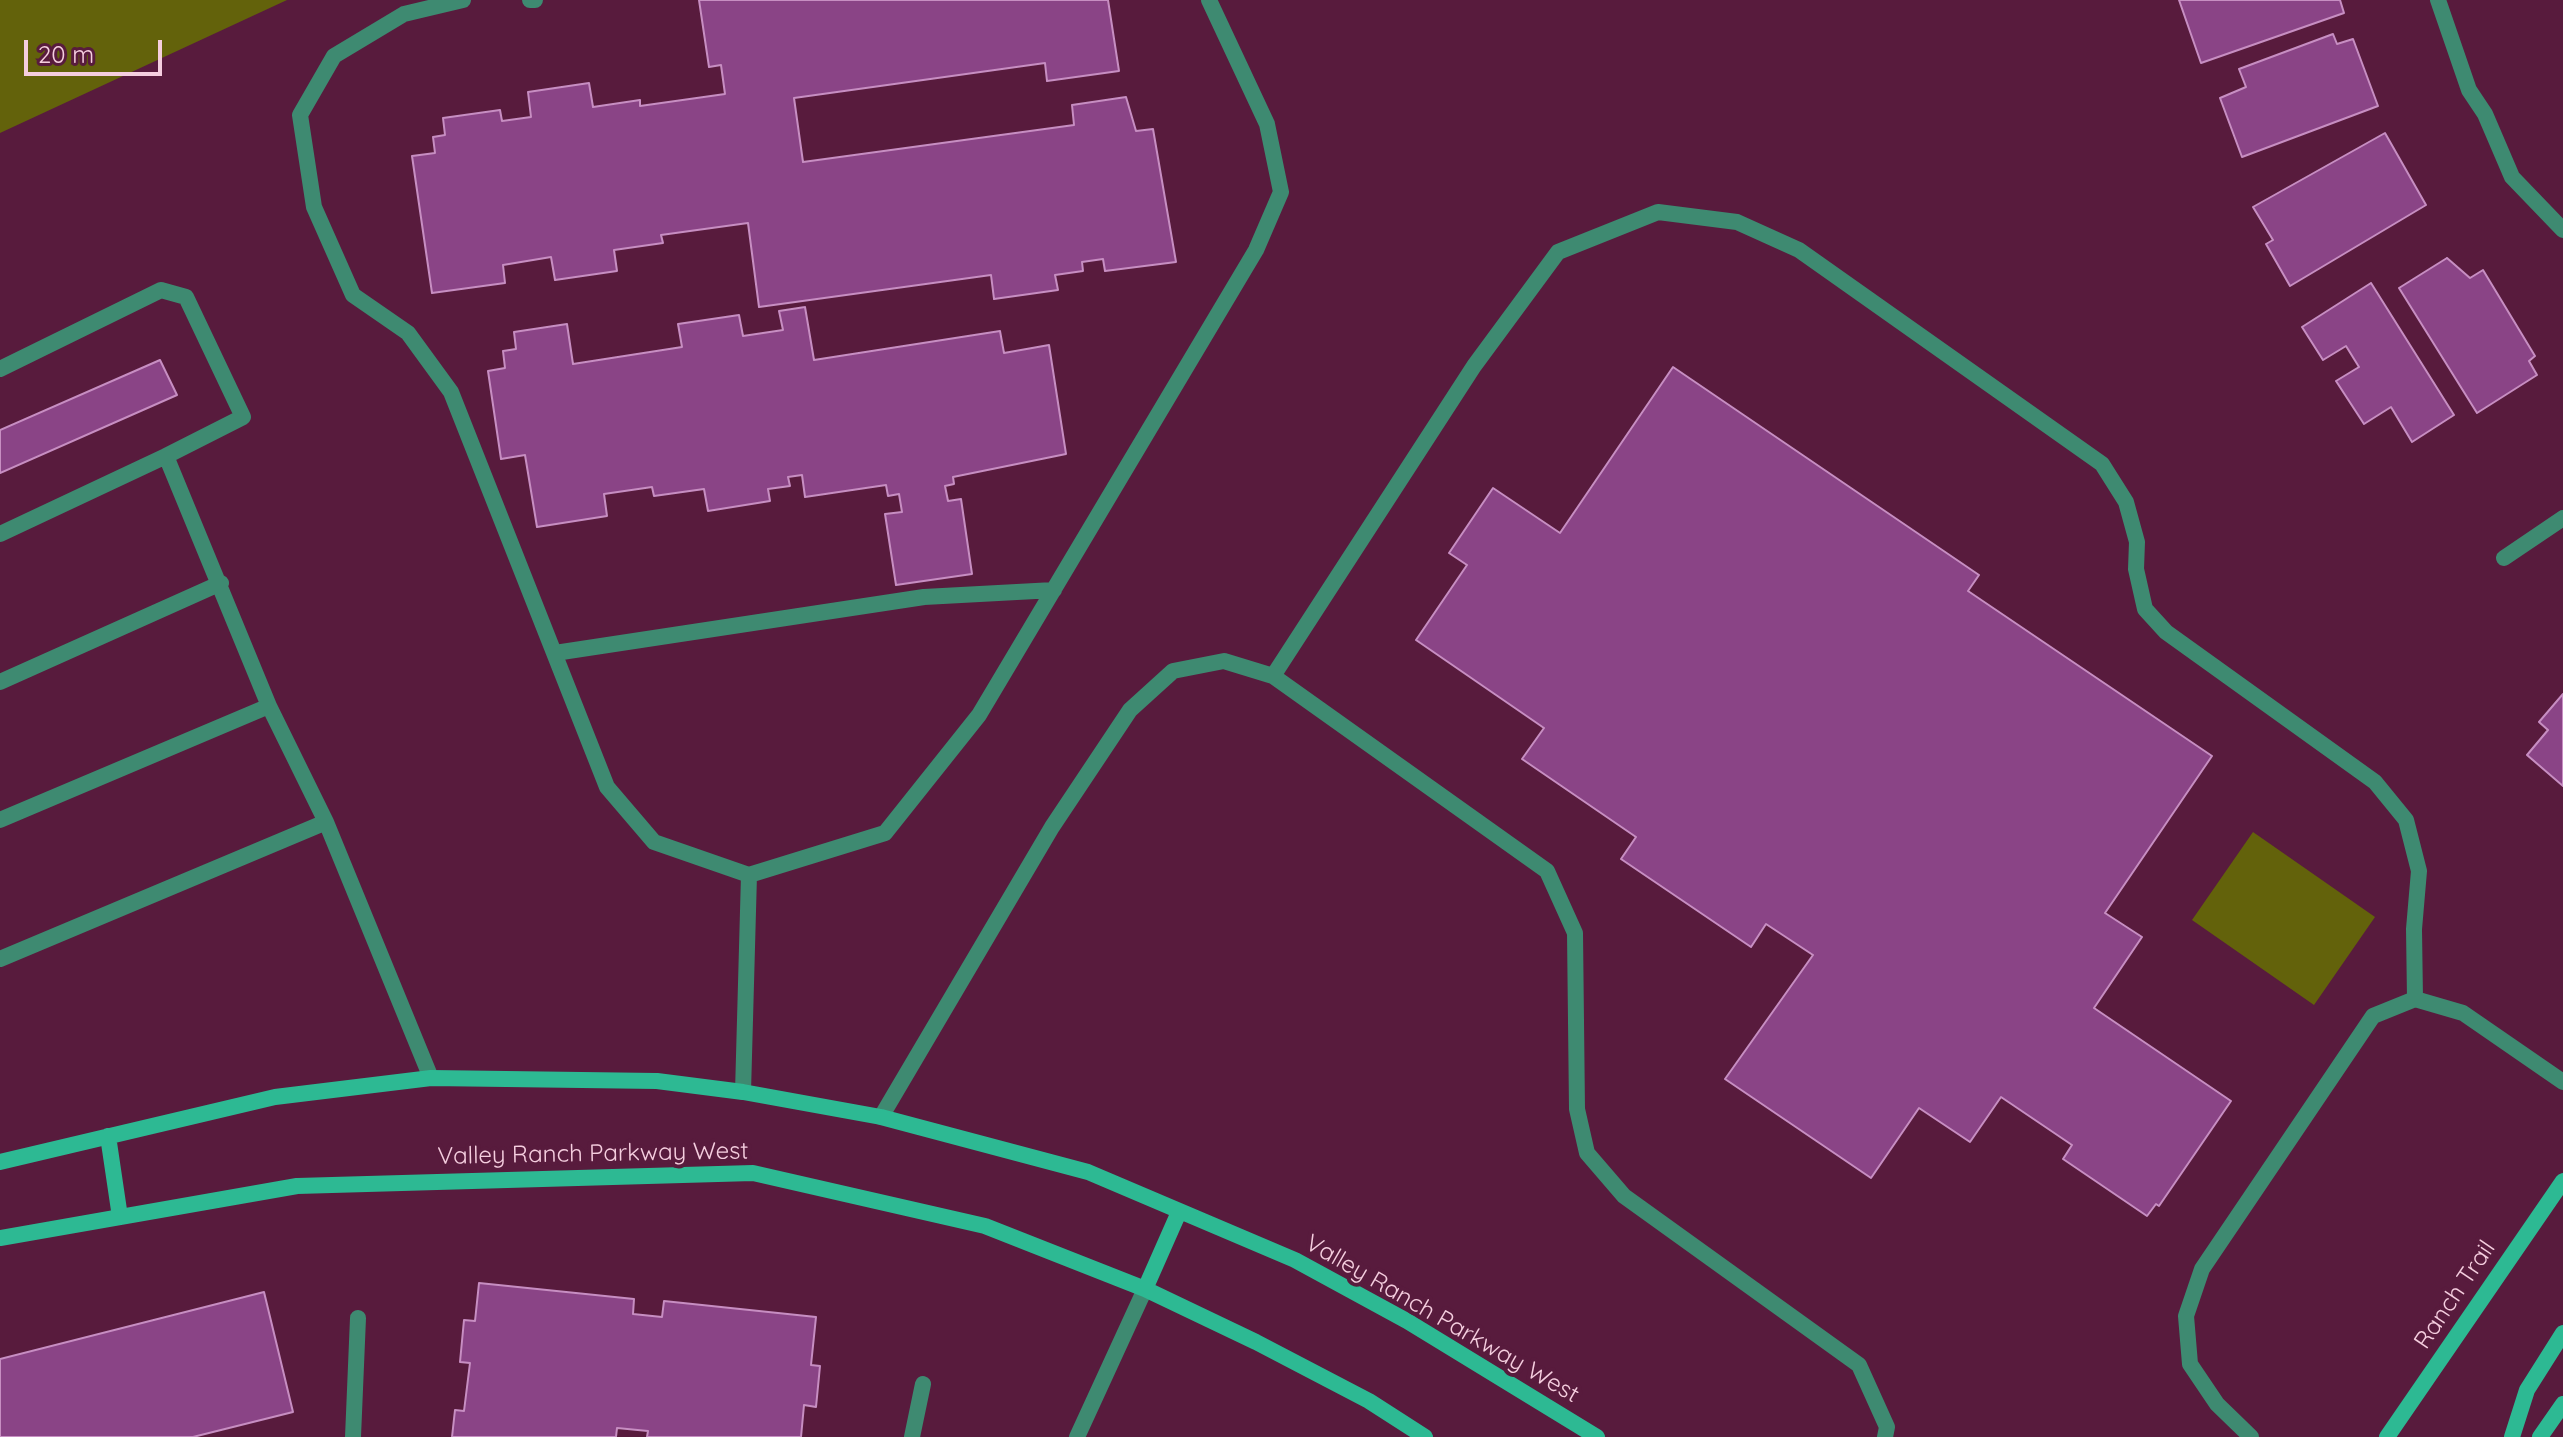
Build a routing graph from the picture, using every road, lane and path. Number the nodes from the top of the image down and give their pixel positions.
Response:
1 (463, 0) edge
2 (1209, 0) edge
3 (2444, 2) edge
4 (2563, 230) edge
5 (0, 369) edge
6 (166, 456) junction
7 (2563, 518) edge
8 (0, 534) edge
9 (2504, 558) dead end
10 (221, 583) junction
11 (1054, 590) junction
12 (555, 653) junction
13 (1273, 676) junction
14 (0, 682) edge
15 (269, 706) junction
16 (0, 820) edge
17 (326, 822) junction
18 (749, 875) junction
19 (0, 959) edge
20 (2415, 999) junction
21 (431, 1078) junction
22 (2563, 1082) edge
23 (743, 1092) junction
24 (881, 1117) junction
25 (108, 1136) junction
26 (0, 1162) edge
27 (2563, 1181) edge
28 (1179, 1212) junction
29 (120, 1217) junction
30 (0, 1238) edge
31 (1145, 1289) junction
32 (358, 1318) dead end
33 (2563, 1333) edge
34 (923, 1384) dead end
35 (2563, 1404) edge
36 (353, 1437) edge
37 (912, 1437) edge
38 (1077, 1437) edge
39 (1425, 1437) edge
40 (1597, 1437) edge
41 (1885, 1437) edge
42 (2251, 1437) edge
43 (2387, 1437) edge
44 (2512, 1437) edge
45 (2540, 1437) edge

1 - 12 street
2 - 11 street
3 - 4 street
5 - 6 street
6 - 8 street
6 - 10 street
7 - 9 street
10 - 14 street
10 - 15 street
11 - 12 street
11 - 18 street
12 - 18 street
13 - 20 street
13 - 24 street
13 - 41 street
15 - 16 street
15 - 17 street
17 - 19 street
17 - 21 street
18 - 23 street
20 - 22 street
20 - 42 street
21 - 23 main road, Valley Ranch Parkway West
21 - 25 main road, Valley Ranch Parkway West
23 - 24 main road, Valley Ranch Parkway West
24 - 28 main road, Valley Ranch Parkway West
25 - 26 main road, Valley Ranch Parkway West
25 - 29 main road
27 - 43 main road, Ranch Trail
28 - 31 main road
28 - 40 main road, Valley Ranch Parkway West
29 - 30 main road, Valley Ranch Parkway West
29 - 31 main road, Valley Ranch Parkway West
31 - 38 street
31 - 39 main road, Valley Ranch Parkway West
32 - 36 street
33 - 44 main road
34 - 37 street
35 - 45 main road

